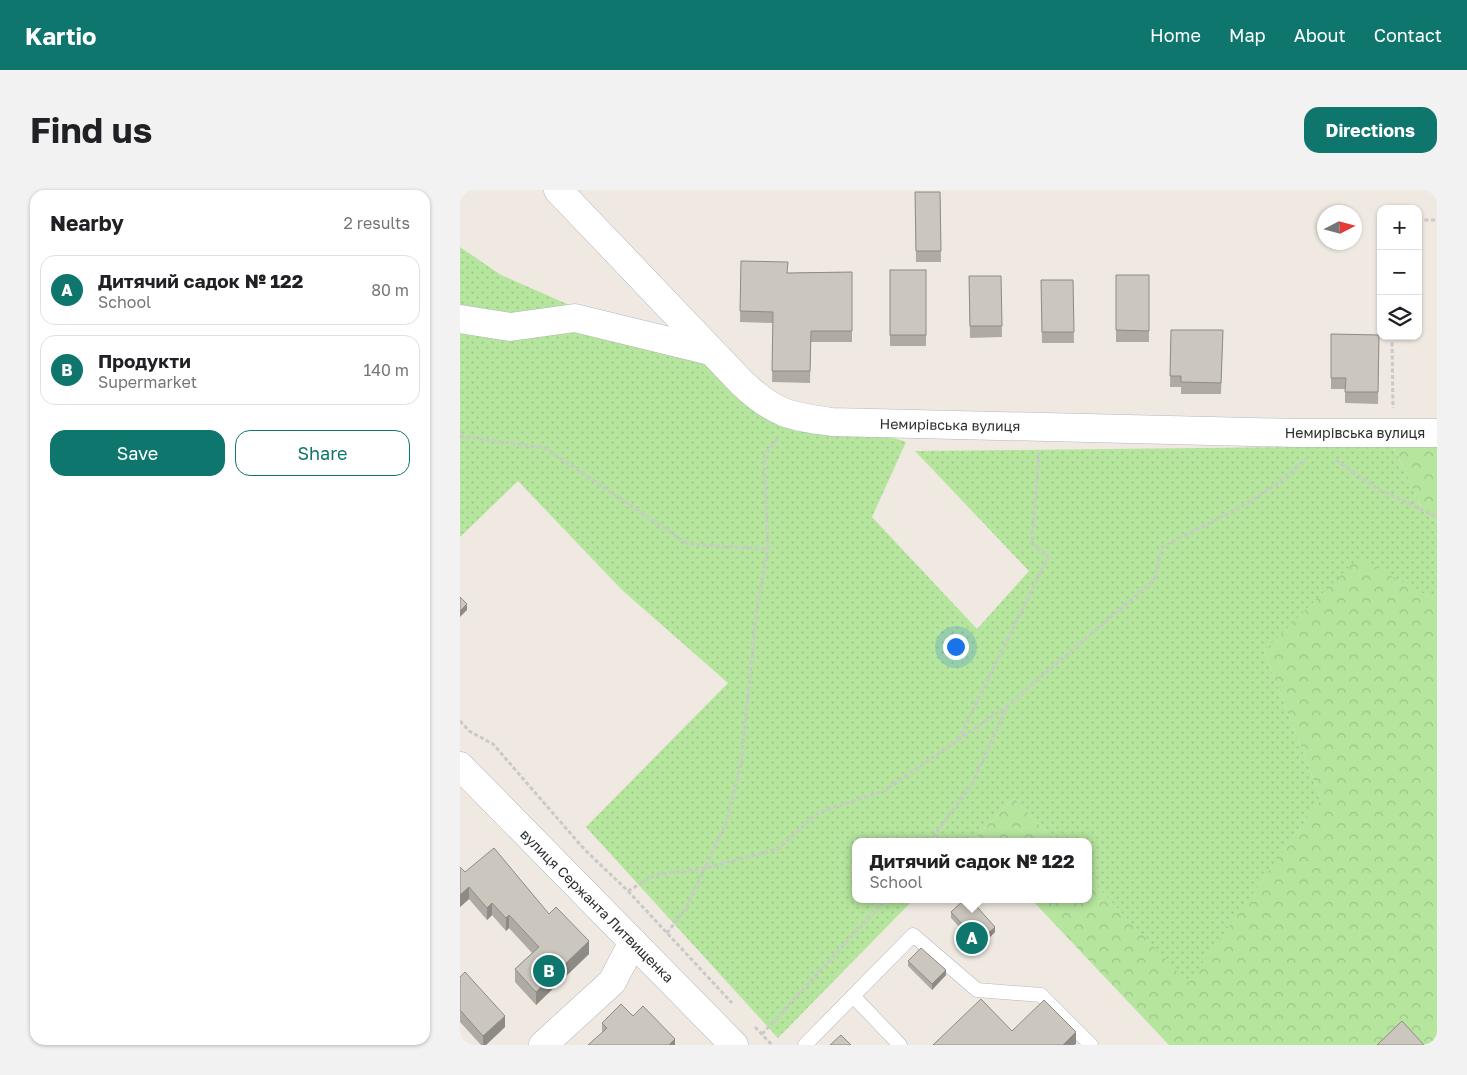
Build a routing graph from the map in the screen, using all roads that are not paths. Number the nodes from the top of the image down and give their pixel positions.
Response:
1 (558, 190) edge
2 (460, 319) edge
3 (710, 350) junction
4 (1437, 433) edge
5 (460, 766) edge
6 (633, 942) junction
7 (853, 996) junction
8 (543, 1045) edge
9 (734, 1045) edge
10 (805, 1045) edge
11 (900, 1045) edge
12 (1091, 1045) edge

1 - 3 street, Немирівська вулиця
2 - 3 street
3 - 4 street, Немирівська вулиця
5 - 6 street, вулиця Сержанта Литвищенка
6 - 8 street
6 - 9 street, вулиця Сержанта Литвищенка
7 - 10 lane
7 - 11 lane
7 - 12 lane

